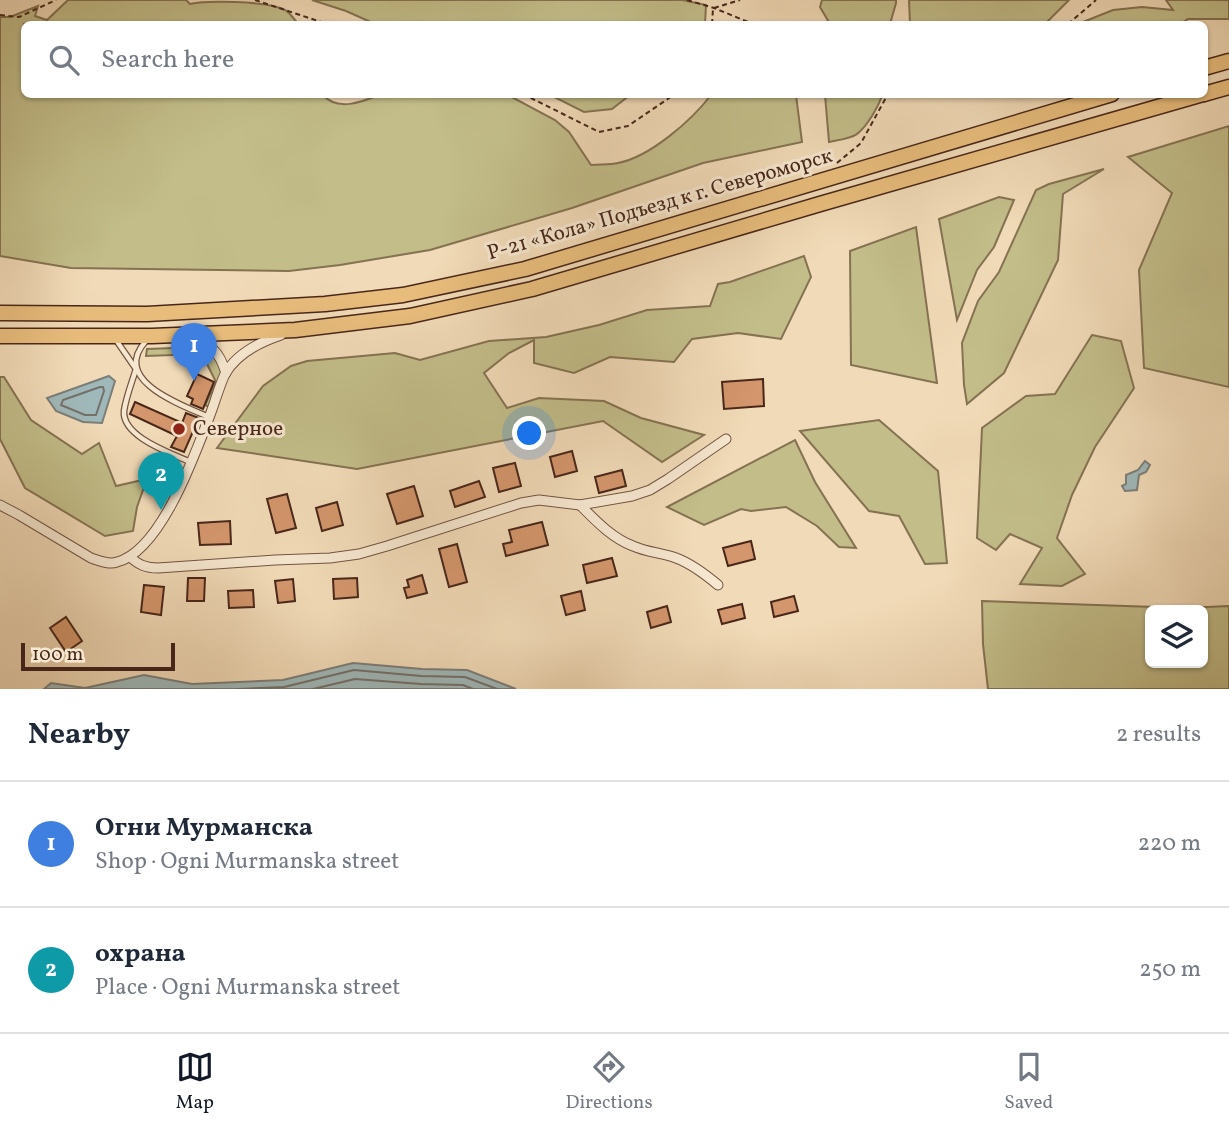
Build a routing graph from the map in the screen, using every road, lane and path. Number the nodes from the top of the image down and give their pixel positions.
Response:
1 (56, 0) edge
2 (255, 0) edge
3 (687, 0) edge
4 (740, 0) edge
5 (1096, 0) edge
6 (714, 8) junction
7 (0, 15) edge
8 (318, 21) edge
9 (712, 21) edge
10 (746, 21) edge
11 (1072, 21) edge
12 (1229, 61) edge
13 (1208, 67) edge
14 (1229, 87) edge
15 (1208, 93) edge
16 (531, 98) edge
17 (669, 98) edge
18 (886, 98) edge
19 (1099, 98) edge
20 (1190, 98) edge
21 (833, 166) dead end
22 (0, 313) edge
23 (295, 330) junction
24 (183, 335) junction
25 (0, 336) edge
26 (113, 336) junction
27 (152, 336) junction
28 (135, 369) junction
29 (226, 373) junction
30 (209, 418) junction
31 (726, 439) dead end
32 (190, 463) junction
33 (0, 505) edge
34 (580, 505) junction
35 (130, 557) junction
36 (718, 585) dead end

1 - 7 path
2 - 8 path
3 - 6 path
4 - 6 path
5 - 11 path
6 - 9 path
6 - 10 path
12 - 13 main road
14 - 15 main road, Р-21 «Кола» Подъезд к г. Североморск
16 - 17 path
18 - 21 path
19 - 22 main road, Р-21 «Кола» Подъезд к г. Североморск
20 - 23 main road, Р-21 «Кола» Подъезд к г. Североморск
23 - 24 main road, Р-21 «Кола» Подъезд к г. Североморск
23 - 29 street
24 - 27 main road
24 - 29 street
25 - 26 main road
26 - 27 main road
26 - 28 lane
27 - 28 lane
28 - 30 lane
28 - 32 lane
29 - 30 street
30 - 32 street
31 - 34 street
32 - 35 street
33 - 35 street
34 - 35 street
34 - 36 street

